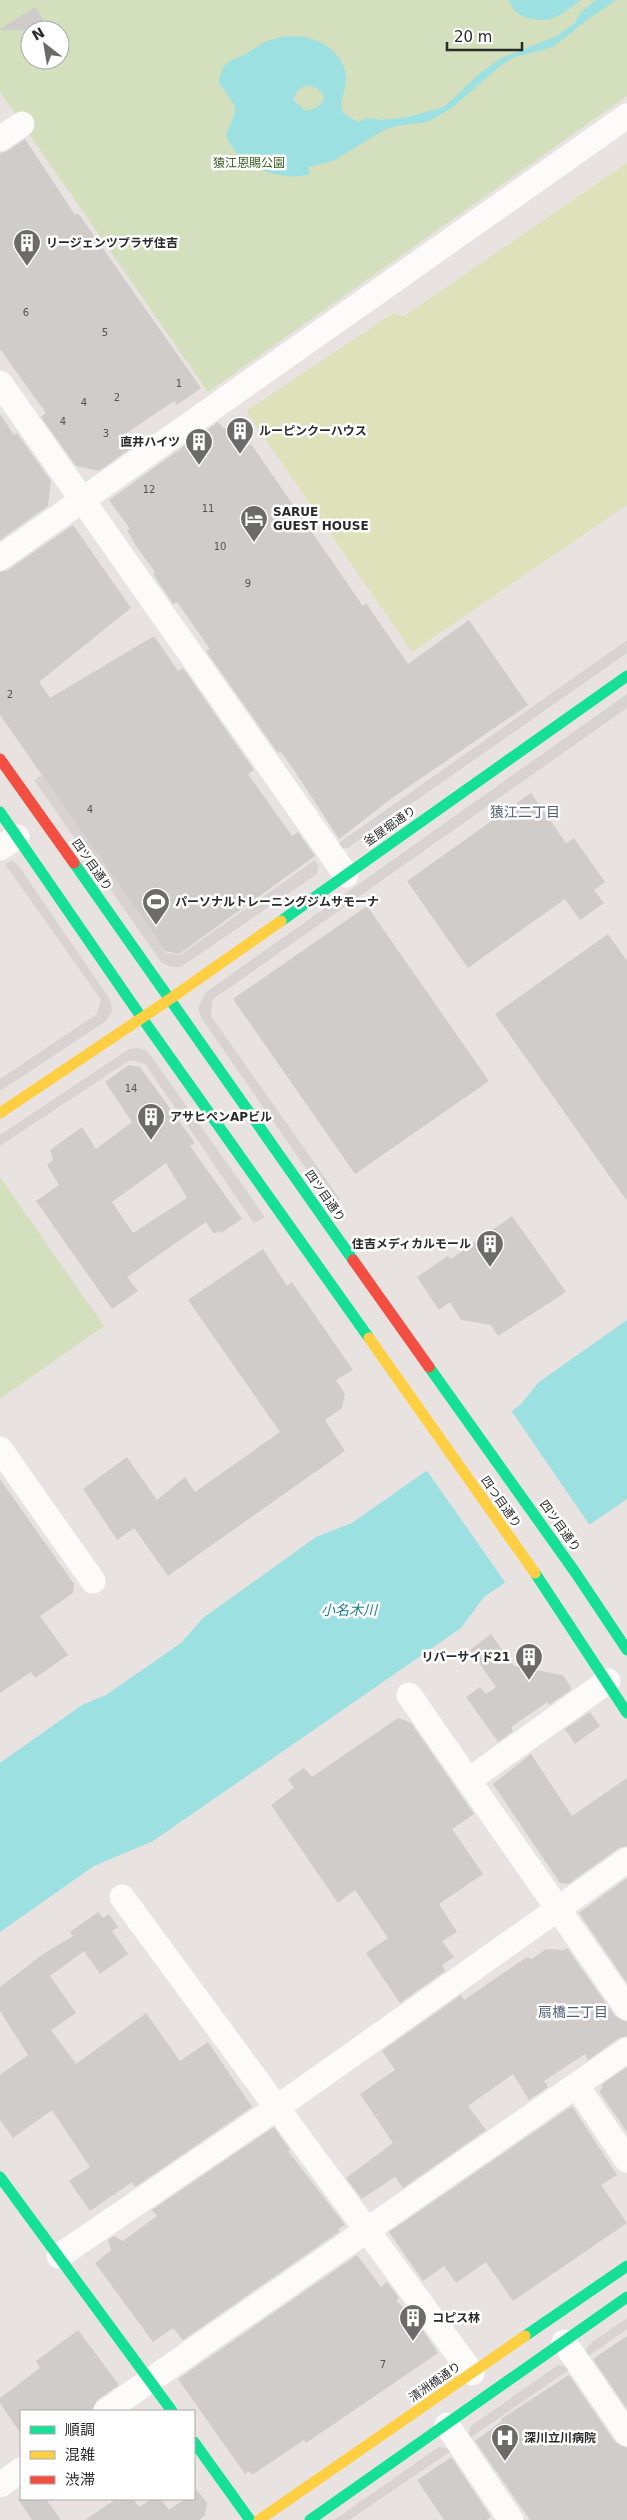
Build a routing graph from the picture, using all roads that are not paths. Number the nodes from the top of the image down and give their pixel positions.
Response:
1 (627, 116) edge
2 (22, 124) dead end
3 (0, 139) edge
4 (0, 383) edge
5 (82, 500) junction
6 (0, 558) edge
7 (627, 676) edge
8 (0, 759) edge
9 (0, 812) edge
10 (9, 843) edge
11 (346, 875) junction
12 (170, 999) junction
13 (142, 1018) junction
14 (0, 1113) edge
15 (0, 1449) edge
16 (93, 1581) dead end
17 (627, 1650) edge
18 (608, 1681) junction
19 (409, 1695) dead end
20 (627, 1713) edge
21 (469, 1780) junction
22 (627, 1860) edge
23 (122, 1897) dead end
24 (558, 1908) junction
25 (627, 2008) edge
26 (627, 2050) edge
27 (576, 2085) junction
28 (278, 2107) junction
29 (627, 2160) edge
30 (0, 2177) edge
31 (367, 2229) junction
32 (58, 2256) junction
33 (627, 2266) edge
34 (627, 2297) edge
35 (564, 2342) junction
36 (472, 2373) junction
37 (150, 2381) junction
38 (107, 2410) edge
39 (171, 2410) edge
40 (447, 2424) junction
41 (627, 2434) edge
42 (195, 2443) edge
43 (20, 2471) edge
44 (0, 2485) edge
45 (250, 2520) edge
46 (259, 2520) edge
47 (310, 2520) edge
48 (511, 2520) edge

1 - 5 street
2 - 3 street
4 - 5 street
5 - 6 street
5 - 11 street
7 - 11 main road, 釜屋堀通り
8 - 12 main road, 四ツ目通り
9 - 10 main road
10 - 13 main road
11 - 12 main road, 釜屋堀通り
12 - 13 main road, 釜屋堀通り
12 - 17 main road, 四ツ目通り
13 - 14 main road, 釜屋堀通り
13 - 18 main road, 四つ目通り
15 - 16 street
18 - 20 main road
18 - 21 street
19 - 21 street
21 - 24 street
22 - 24 street
23 - 28 street
24 - 25 street
24 - 28 street
26 - 27 street
27 - 29 street
27 - 31 street
28 - 31 street
28 - 32 street
30 - 32 main road
31 - 36 street
31 - 37 street
32 - 37 main road
33 - 36 main road, 清洲橋通り
34 - 35 main road
35 - 40 main road
35 - 41 street
36 - 46 main road, 清洲橋通り
37 - 38 street
37 - 39 main road
40 - 47 main road
40 - 48 street
42 - 45 main road
43 - 44 street

